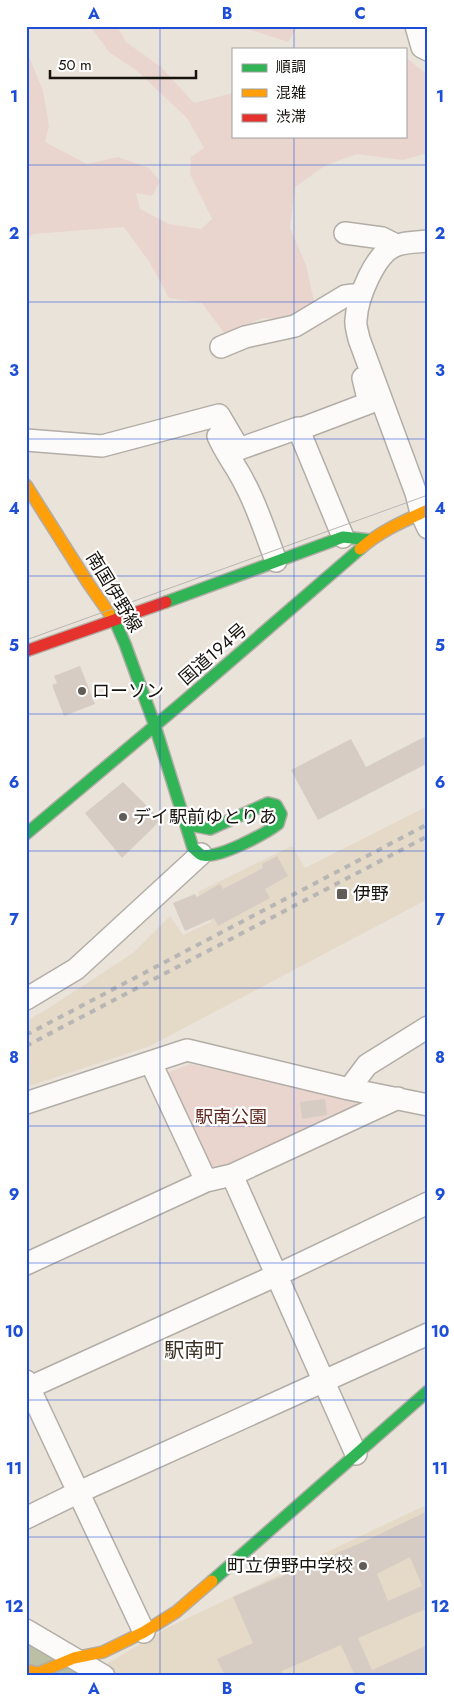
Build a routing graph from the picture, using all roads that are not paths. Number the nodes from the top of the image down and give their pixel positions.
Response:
1 (416, 26) edge
2 (428, 50) edge
3 (345, 233) dead end
4 (428, 241) edge
5 (396, 245) junction
6 (361, 296) junction
7 (359, 339) junction
8 (221, 347) dead end
9 (212, 417) junction
10 (298, 428) junction
11 (26, 440) edge
12 (26, 485) edge
13 (425, 517) edge
14 (343, 537) junction
15 (370, 540) junction
16 (276, 560) junction
17 (115, 621) junction
18 (26, 651) edge
19 (155, 726) junction
20 (183, 815) junction
21 (26, 834) edge
22 (201, 854) junction
23 (26, 999) edge
24 (428, 1027) edge
25 (151, 1063) junction
26 (349, 1088) junction
27 (398, 1098) junction
28 (26, 1103) edge
29 (428, 1105) edge
30 (232, 1175) junction
31 (206, 1180) junction
32 (428, 1203) edge
33 (26, 1264) edge
34 (277, 1275) junction
35 (428, 1334) edge
36 (326, 1382) junction
37 (27, 1386) edge
38 (428, 1391) edge
39 (356, 1454) junction
40 (79, 1492) junction
41 (26, 1518) edge
42 (26, 1630) edge
43 (144, 1632) junction
44 (74, 1658) junction
45 (26, 1670) edge
46 (104, 1676) edge

1 - 2 street
3 - 5 street
4 - 5 street
5 - 6 street
6 - 7 street
6 - 8 street
7 - 10 street
7 - 13 street
9 - 10 street
9 - 11 street
9 - 16 street
10 - 14 street
12 - 17 main road, 南国伊野線
13 - 15 main road, 国道194号
14 - 15 main road
14 - 16 main road
15 - 19 main road, 国道194号
16 - 17 main road
17 - 18 main road
17 - 19 main road, 南国伊野線
19 - 20 main road, 南国伊野線
19 - 21 main road, 国道194号
20 - 22 main road, 南国伊野線
20 - 22 main road
22 - 23 street
24 - 26 street
25 - 26 street
25 - 28 street
25 - 31 street
26 - 27 street
27 - 29 street
27 - 30 street
30 - 31 street
30 - 34 street
31 - 33 street
32 - 34 street
34 - 36 street
34 - 37 street
35 - 36 street
36 - 39 street
36 - 40 street
37 - 40 street
38 - 39 main road
39 - 43 main road
40 - 41 street
40 - 43 street
42 - 44 street
43 - 44 main road
44 - 45 main road
44 - 46 street

